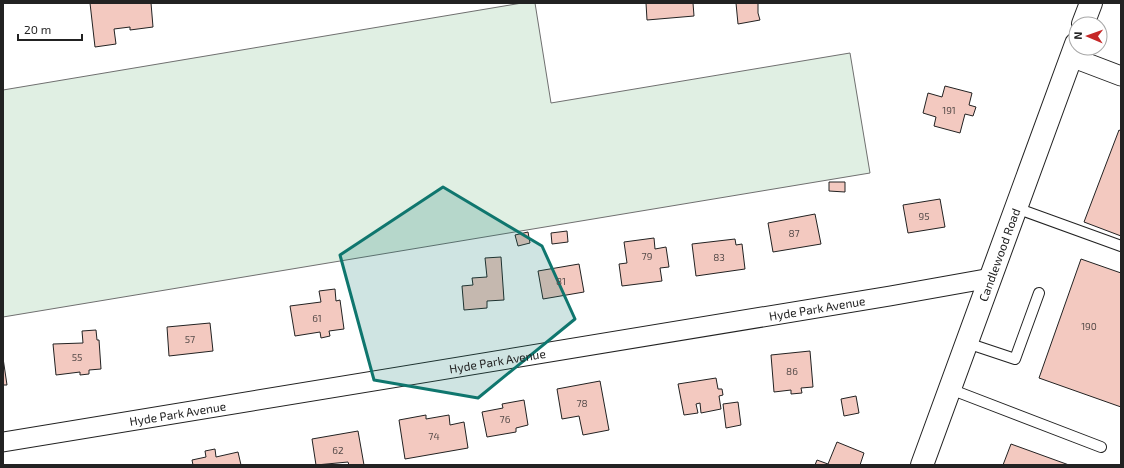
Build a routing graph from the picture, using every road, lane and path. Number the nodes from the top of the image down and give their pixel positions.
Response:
1 (1091, 3) edge
2 (1086, 16) edge
3 (1072, 56) edge
4 (1085, 56) edge
5 (1121, 76) edge
6 (1016, 208) junction
7 (1121, 246) edge
8 (991, 278) junction
9 (1039, 293) dead end
10 (967, 343) junction
11 (950, 389) junction
12 (3, 442) edge
13 (1101, 447) dead end
14 (922, 465) edge

1 - 2 street
3 - 6 street, Candlewood Road
4 - 5 street
6 - 7 lane
6 - 8 street, Candlewood Road
8 - 10 street, Candlewood Road
8 - 12 street, Hyde Park Avenue
9 - 10 lane
10 - 11 street, Candlewood Road
11 - 13 lane
11 - 14 street, Candlewood Road

